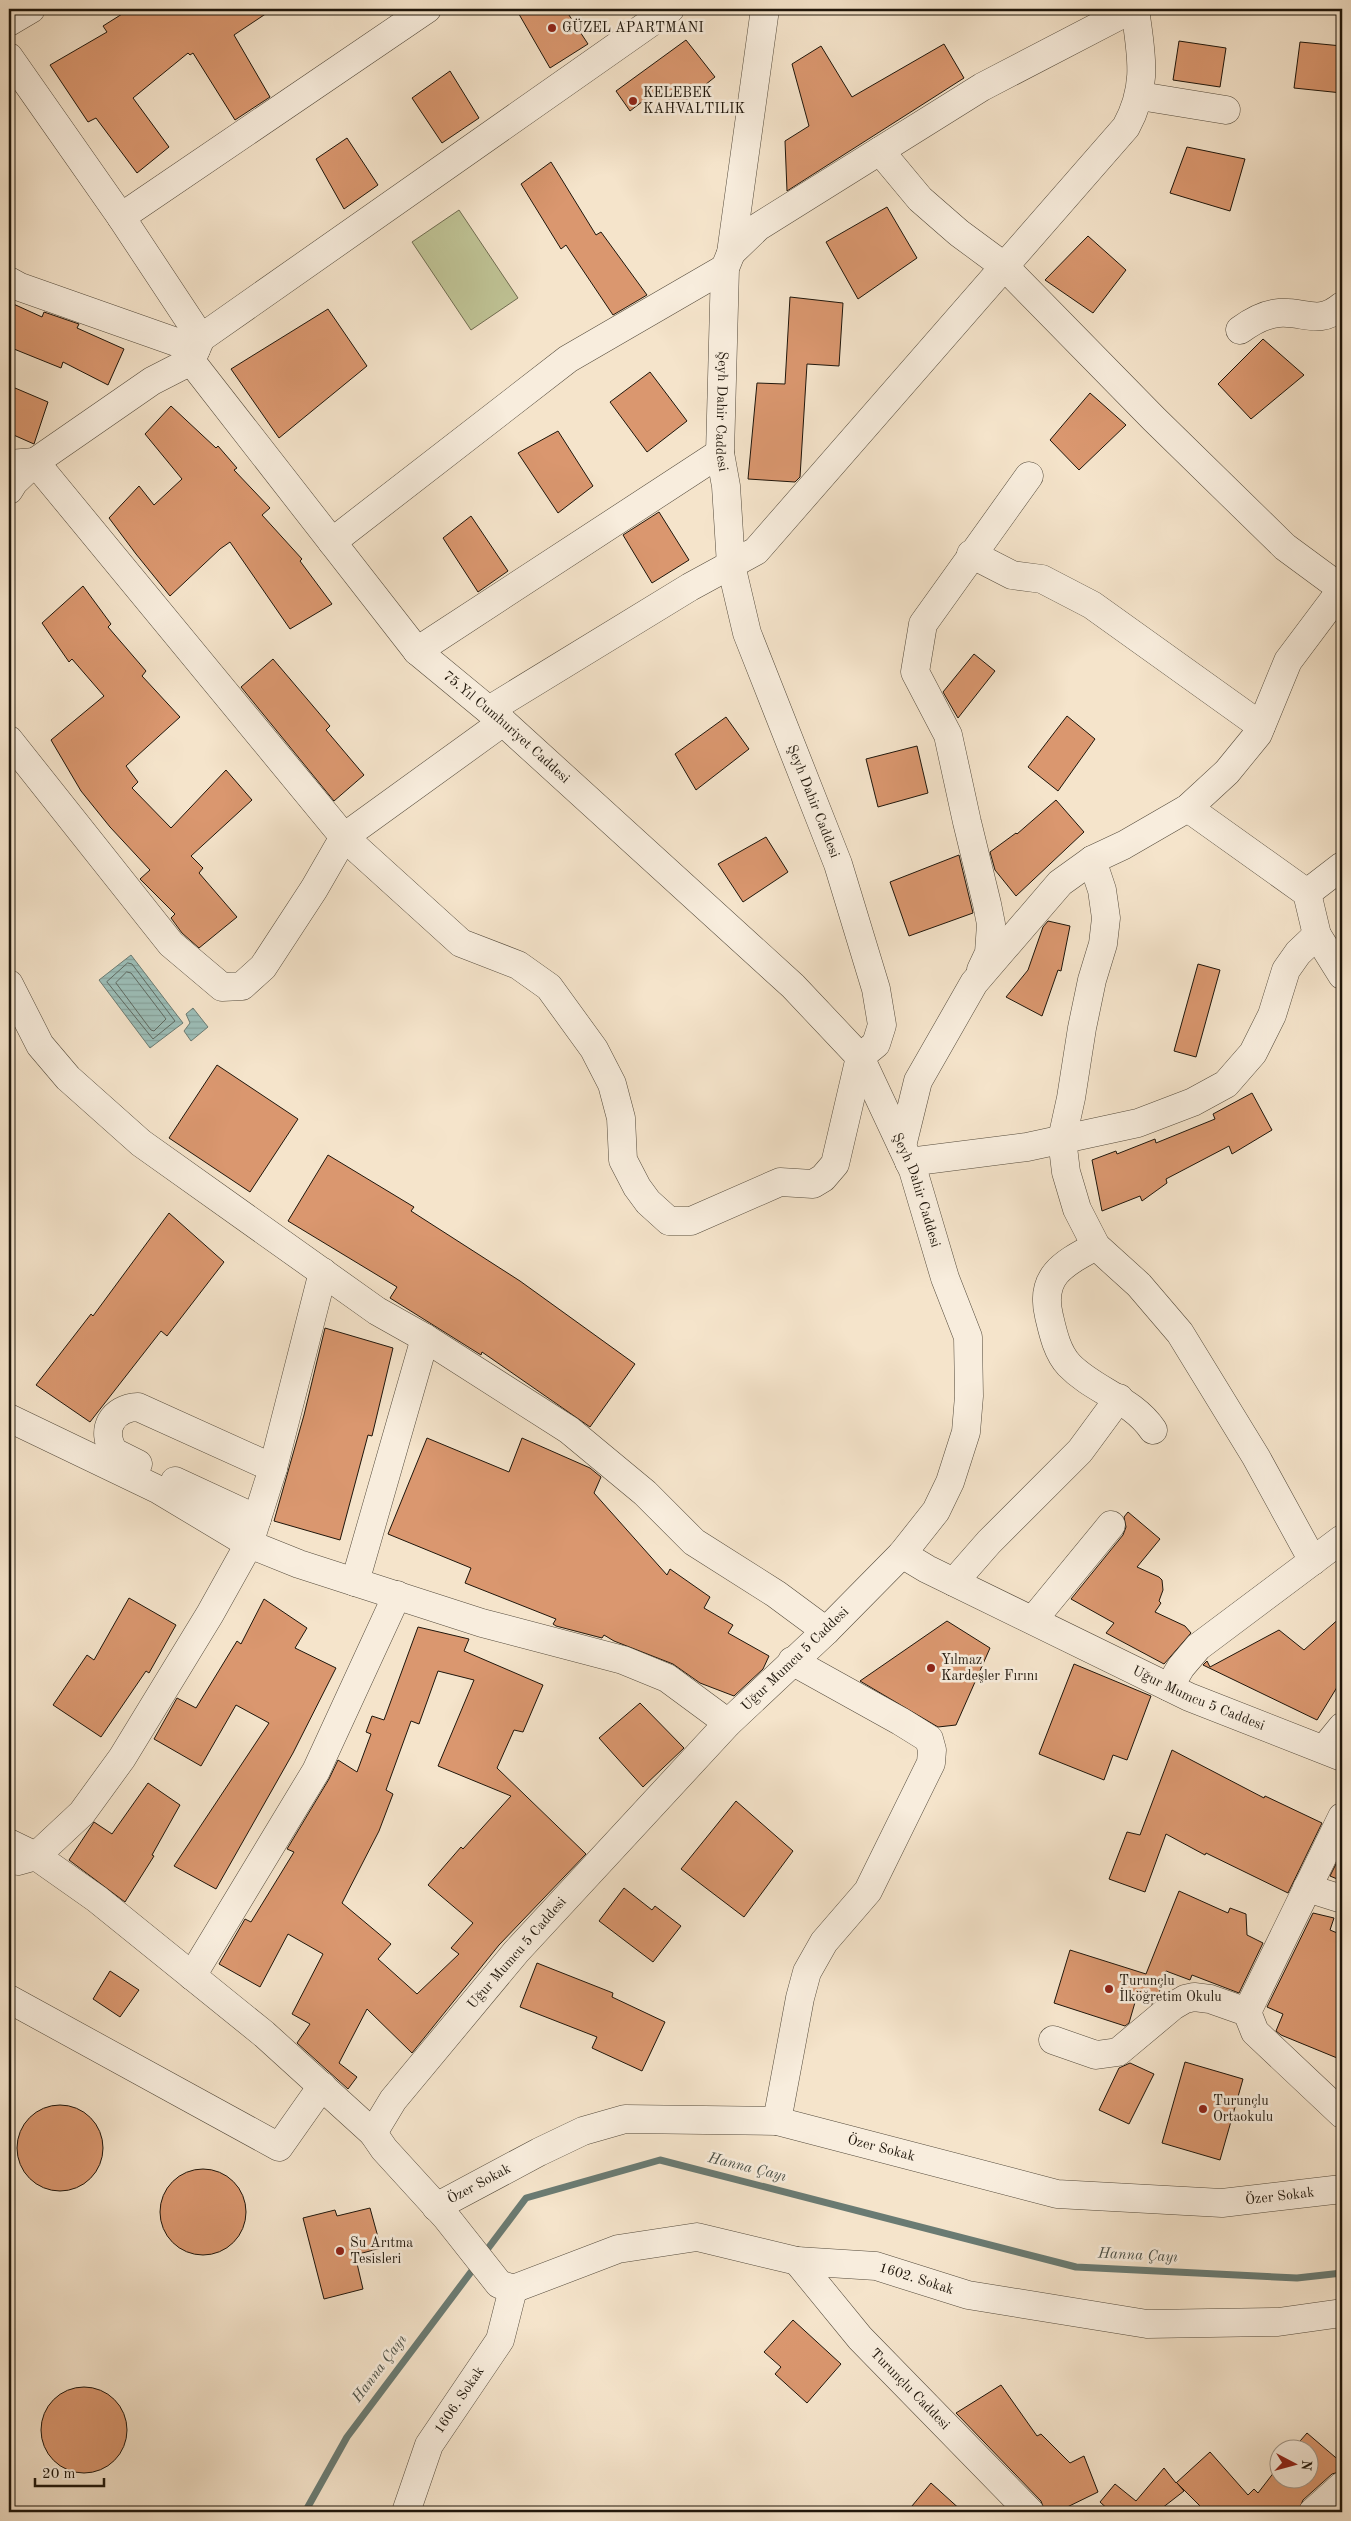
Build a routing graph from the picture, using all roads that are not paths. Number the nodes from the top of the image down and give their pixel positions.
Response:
1 (30, 9) edge
2 (427, 9) edge
3 (670, 9) edge
4 (765, 9) edge
5 (1132, 9) edge
6 (1136, 9) edge
7 (9, 22) edge
8 (9, 57) edge
9 (1140, 96) junction
10 (1226, 110) dead end
11 (880, 151) junction
12 (122, 218) junction
13 (728, 260) junction
14 (1005, 267) junction
15 (9, 281) edge
16 (1342, 306) edge
17 (1240, 330) dead end
18 (196, 350) junction
19 (720, 453) junction
20 (35, 462) junction
21 (9, 464) edge
22 (1029, 476) dead end
23 (9, 490) edge
24 (332, 542) junction
25 (971, 554) junction
26 (731, 565) junction
27 (1342, 589) edge
28 (418, 651) junction
29 (496, 716) junction
30 (1261, 726) junction
31 (9, 740) edge
32 (1188, 808) junction
33 (344, 837) junction
34 (1092, 860) junction
35 (1342, 866) edge
36 (1307, 893) junction
37 (1316, 934) junction
38 (1342, 976) edge
39 (974, 983) junction
40 (9, 984) edge
41 (860, 1057) junction
42 (1062, 1139) junction
43 (906, 1154) junction
44 (1096, 1246) junction
45 (323, 1272) junction
46 (426, 1338) junction
47 (1119, 1398) junction
48 (9, 1418) edge
49 (1153, 1430) dead end
50 (273, 1468) junction
51 (1111, 1526) dead end
52 (253, 1532) junction
53 (1342, 1539) edge
54 (902, 1554) junction
55 (1313, 1561) junction
56 (355, 1582) junction
57 (954, 1582) junction
58 (397, 1595) junction
59 (1033, 1620) junction
60 (826, 1631) junction
61 (792, 1661) junction
62 (1169, 1687) junction
63 (728, 1723) junction
64 (1342, 1727) edge
65 (1333, 1753) edge
66 (1342, 1817) edge
67 (9, 1843) edge
68 (36, 1856) junction
69 (9, 1864) edge
70 (1307, 1888) junction
71 (1342, 1900) edge
72 (192, 1976) junction
73 (9, 1999) edge
74 (1246, 2012) junction
75 (1053, 2040) dead end
76 (322, 2086) junction
77 (1342, 2114) edge
78 (777, 2121) junction
79 (373, 2133) junction
80 (1342, 2189) edge
81 (441, 2212) junction
82 (797, 2261) junction
83 (506, 2286) junction
84 (1342, 2313) edge
85 (1342, 2486) edge
86 (406, 2512) edge
87 (1030, 2512) edge
88 (1313, 2512) edge

1 - 7 street
2 - 12 street
3 - 18 street
4 - 13 street, Şeyh Dahir Caddesi
5 - 11 street
6 - 9 street
8 - 12 street, 75.Yıl Cumhuriyet Caddesi
9 - 10 street
9 - 14 street
11 - 13 street
11 - 14 street
12 - 18 street, 75.Yıl Cumhuriyet Caddesi
13 - 19 street, Şeyh Dahir Caddesi
13 - 24 street
14 - 26 street
14 - 27 street
15 - 18 street
16 - 17 street
18 - 20 street
18 - 24 street, 75.Yıl Cumhuriyet Caddesi
19 - 26 street, Şeyh Dahir Caddesi
19 - 28 street
20 - 21 street
20 - 23 street
20 - 33 street
22 - 25 street
24 - 28 street, 75.Yıl Cumhuriyet Caddesi
25 - 30 street
25 - 39 street
26 - 29 street
26 - 41 street, Şeyh Dahir Caddesi
27 - 30 street
28 - 29 street, 75.Yıl Cumhuriyet Caddesi
29 - 33 street
29 - 41 street, 75.Yıl Cumhuriyet Caddesi
30 - 32 street
31 - 33 street
32 - 34 street
32 - 36 street
33 - 41 street
34 - 39 street
34 - 42 street
35 - 36 street
36 - 37 street
37 - 38 street
37 - 42 street
39 - 43 street
40 - 45 street
41 - 43 street, Şeyh Dahir Caddesi
42 - 43 street
42 - 44 street
43 - 54 street, Şeyh Dahir Caddesi
44 - 47 street
44 - 55 street
45 - 46 street
45 - 50 street
46 - 56 street
46 - 60 street
47 - 49 street
47 - 57 street
48 - 52 street
50 - 52 street
50 - 52 street
51 - 59 street
52 - 56 street
52 - 68 street
53 - 55 street
54 - 57 street, Uğur Mumcu 5 Caddesi
54 - 60 street, Uğur Mumcu 5 Caddesi
55 - 62 street
56 - 58 street
57 - 59 street, Uğur Mumcu 5 Caddesi
58 - 63 street
58 - 72 street
59 - 62 street, Uğur Mumcu 5 Caddesi
60 - 61 street, Uğur Mumcu 5 Caddesi
61 - 63 street, Uğur Mumcu 5 Caddesi
61 - 78 street
62 - 65 street, Uğur Mumcu 5 Caddesi
63 - 79 street, Uğur Mumcu 5 Caddesi
64 - 65 street
66 - 70 street
67 - 68 street
68 - 69 street
68 - 72 street
70 - 71 street
70 - 74 street
72 - 76 street
73 - 76 street
74 - 75 street
74 - 77 street
76 - 79 street
78 - 80 street, Özer Sokak
78 - 81 street, Özer Sokak
79 - 81 street
81 - 83 street
82 - 83 street, 1602. Sokak
82 - 84 street, 1602. Sokak
82 - 87 street, Turunçlu Caddesi
83 - 86 street, 1606. Sokak
85 - 88 street

